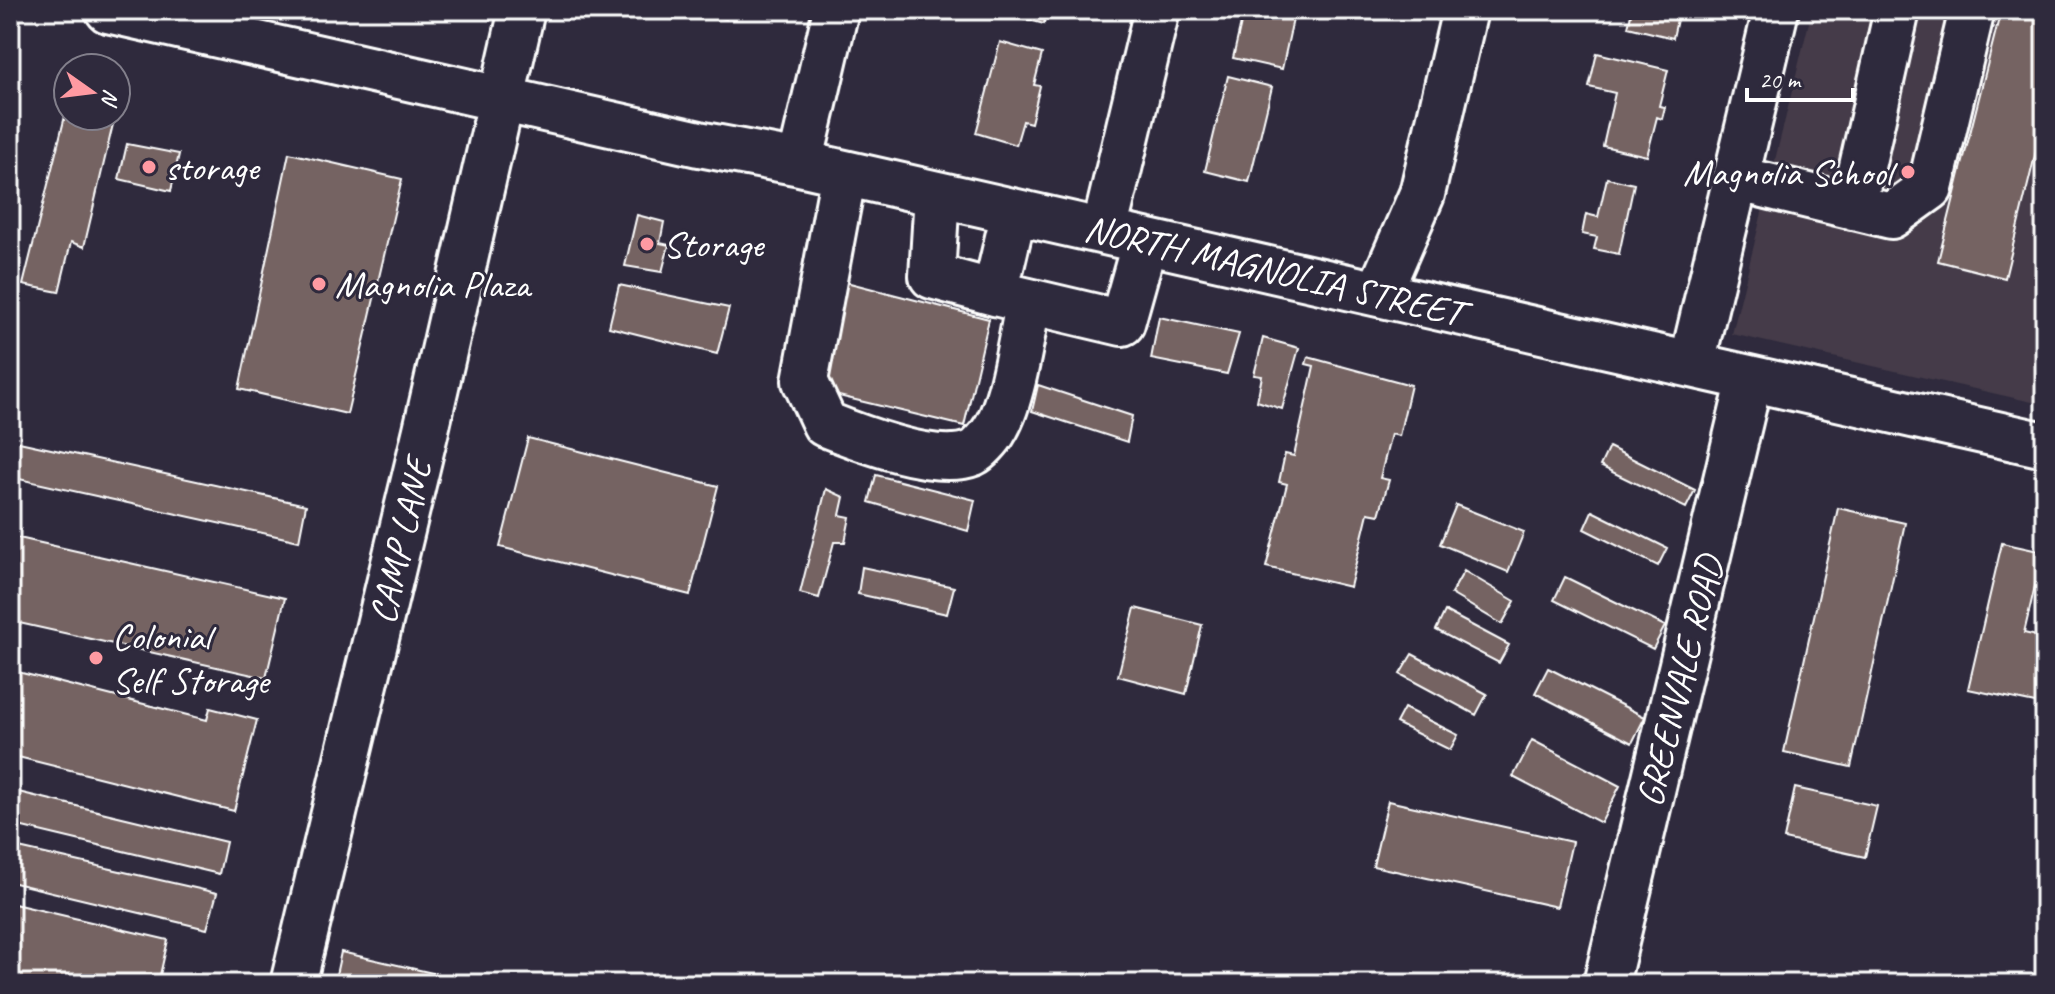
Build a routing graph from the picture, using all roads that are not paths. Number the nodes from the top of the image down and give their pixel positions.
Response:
1 (522, 10) edge
2 (836, 10) edge
3 (1157, 10) edge
4 (1465, 10) edge
5 (1776, 10) edge
6 (1897, 10) edge
7 (1972, 10) edge
8 (135, 13) edge
9 (503, 98) junction
10 (800, 163) junction
11 (844, 173) junction
12 (1735, 178) junction
13 (937, 194) junction
14 (1853, 207) junction
15 (1014, 212) junction
16 (1104, 231) junction
17 (1145, 241) junction
18 (1379, 293) junction
19 (1012, 297) junction
20 (1692, 363) junction
21 (1750, 379) junction
22 (2045, 445) edge
23 (293, 984) edge
24 (1606, 984) edge

1 - 9 street, CAMP LANE
2 - 10 street
3 - 16 street
4 - 18 street
5 - 12 street
6 - 14 street
7 - 14 street
8 - 9 street, NORTH MAGNOLIA STREET
9 - 10 street, NORTH MAGNOLIA STREET
9 - 23 street, CAMP LANE
10 - 11 street, NORTH MAGNOLIA STREET
11 - 13 street, NORTH MAGNOLIA STREET
11 - 19 street
12 - 14 street
12 - 20 street
13 - 15 street, NORTH MAGNOLIA STREET
13 - 19 street
15 - 16 street, NORTH MAGNOLIA STREET
15 - 19 street
16 - 17 street, NORTH MAGNOLIA STREET
17 - 18 street, NORTH MAGNOLIA STREET
17 - 19 street
18 - 20 street, NORTH MAGNOLIA STREET
20 - 21 street, NORTH MAGNOLIA STREET
21 - 22 street, NORTH MAGNOLIA STREET
21 - 24 street, GREENVALE ROAD

